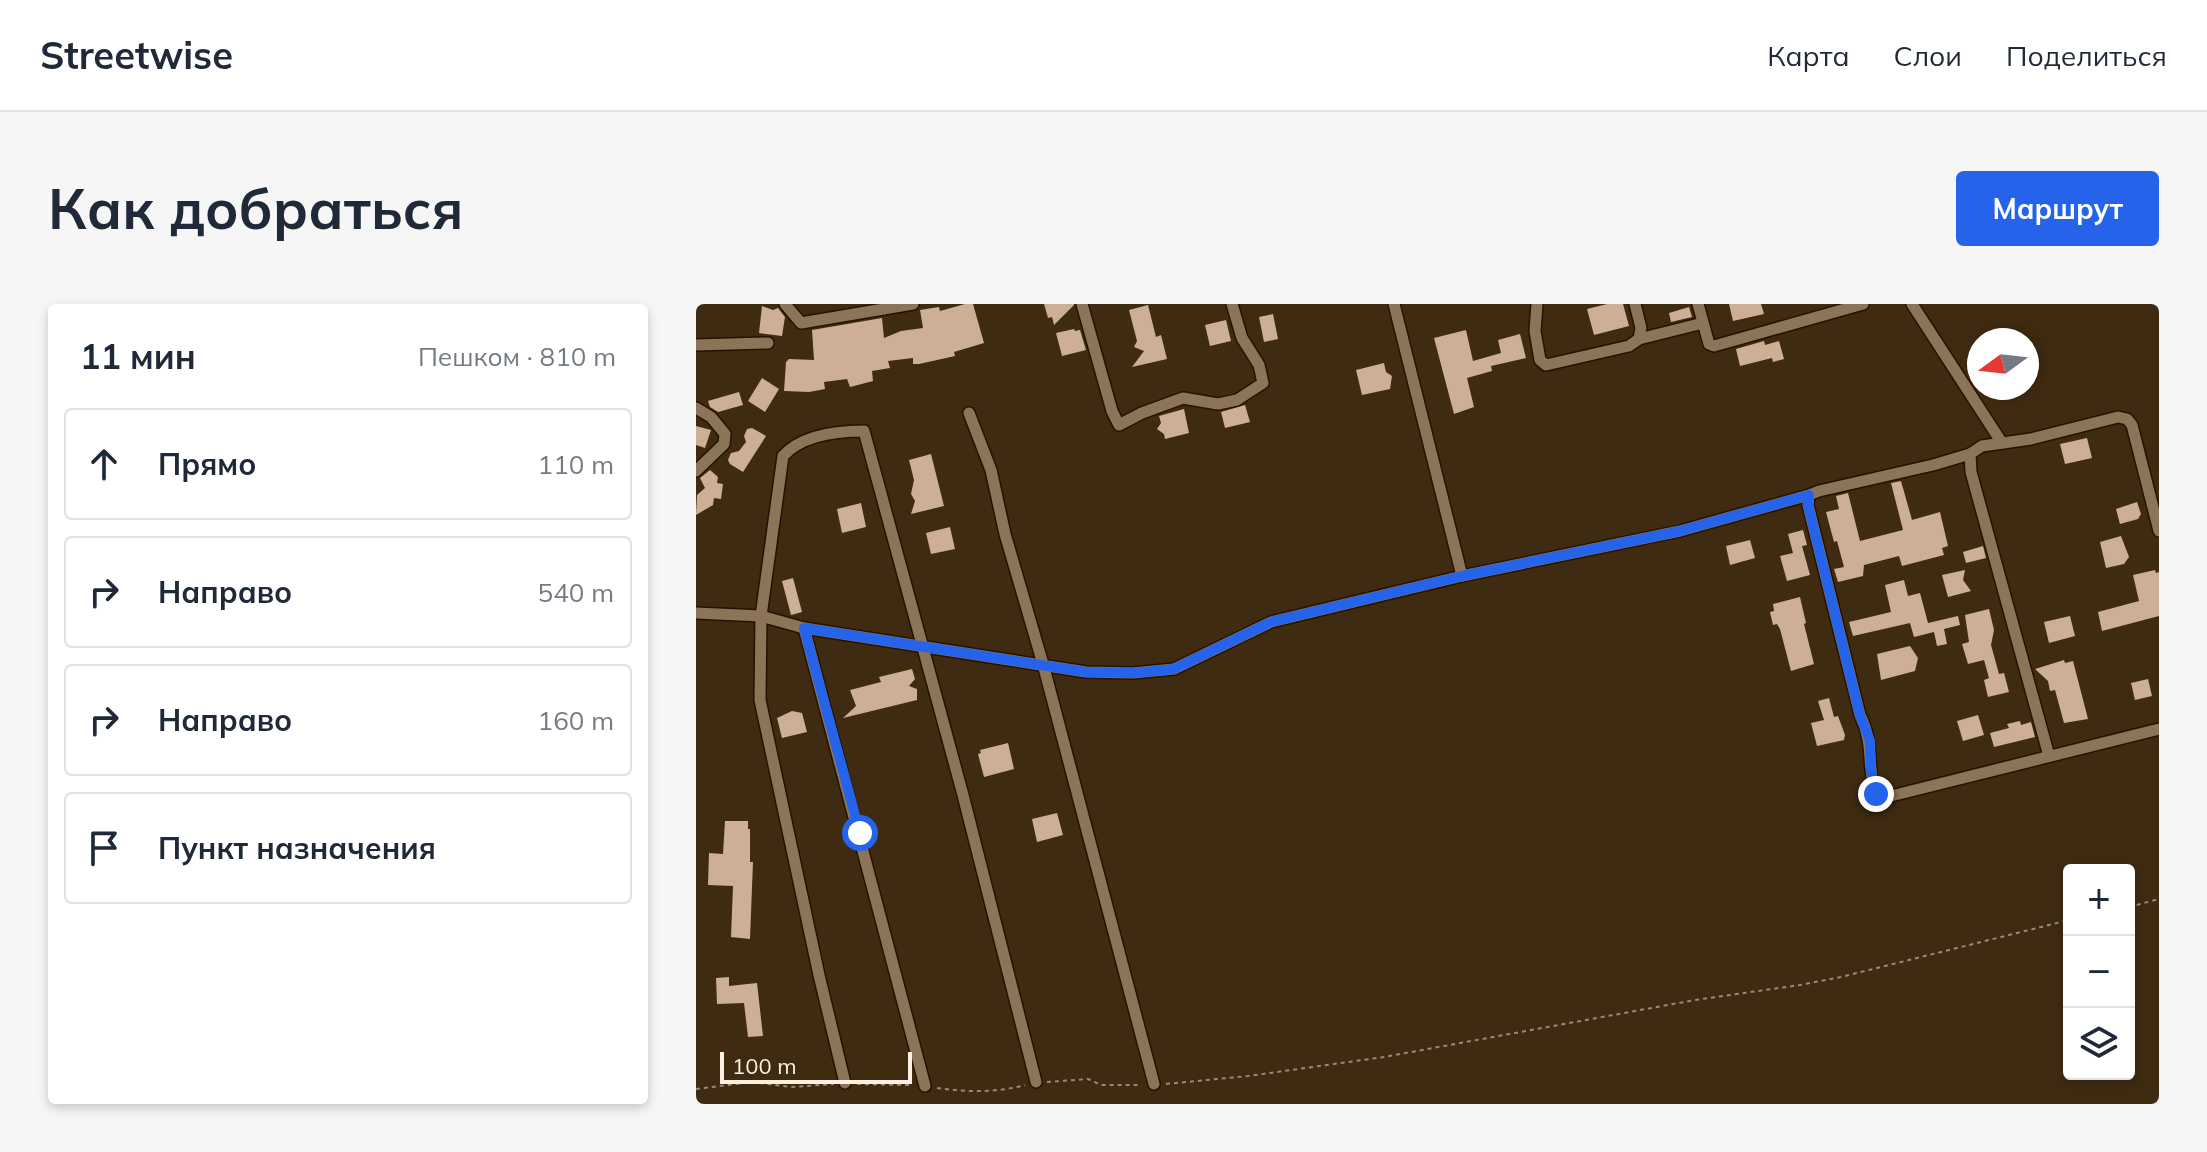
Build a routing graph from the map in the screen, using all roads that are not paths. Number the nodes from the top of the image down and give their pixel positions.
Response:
1 (785, 304) edge
2 (913, 304) edge
3 (1082, 304) edge
4 (1232, 304) edge
5 (1394, 304) edge
6 (1537, 304) edge
7 (1635, 304) edge
8 (1698, 304) edge
9 (1805, 304) edge
10 (1863, 304) edge
11 (1912, 304) edge
12 (1809, 319) junction
13 (1703, 323) junction
14 (1639, 339) junction
15 (768, 343) dead end
16 (696, 345) edge
17 (696, 408) edge
18 (969, 413) dead end
19 (1990, 427) junction
20 (2002, 443) junction
21 (1982, 446) junction
22 (1970, 454) junction
23 (696, 471) edge
24 (1809, 495) junction
25 (2159, 531) edge
26 (1462, 576) junction
27 (696, 613) edge
28 (761, 616) junction
29 (804, 628) junction
30 (924, 647) junction
31 (1043, 664) junction
32 (2159, 729) edge
33 (2049, 756) junction
34 (1036, 1082) road end
35 (845, 1083) road end
36 (1154, 1084) road end
37 (925, 1086) road end

1 - 2 street
3 - 4 street
5 - 26 street
6 - 14 street
7 - 14 street
8 - 13 street
9 - 12 street
10 - 12 street
11 - 19 street
12 - 13 street
13 - 14 street
15 - 16 street
17 - 23 street
18 - 31 street
19 - 20 street
19 - 21 street
20 - 21 street
20 - 25 street
21 - 22 street
22 - 24 street
22 - 33 street
24 - 26 street
24 - 33 street
26 - 31 street
27 - 28 street
28 - 29 street
28 - 30 street
28 - 35 street
29 - 30 street
29 - 37 street
30 - 31 street
30 - 34 street
31 - 36 street
32 - 33 street

